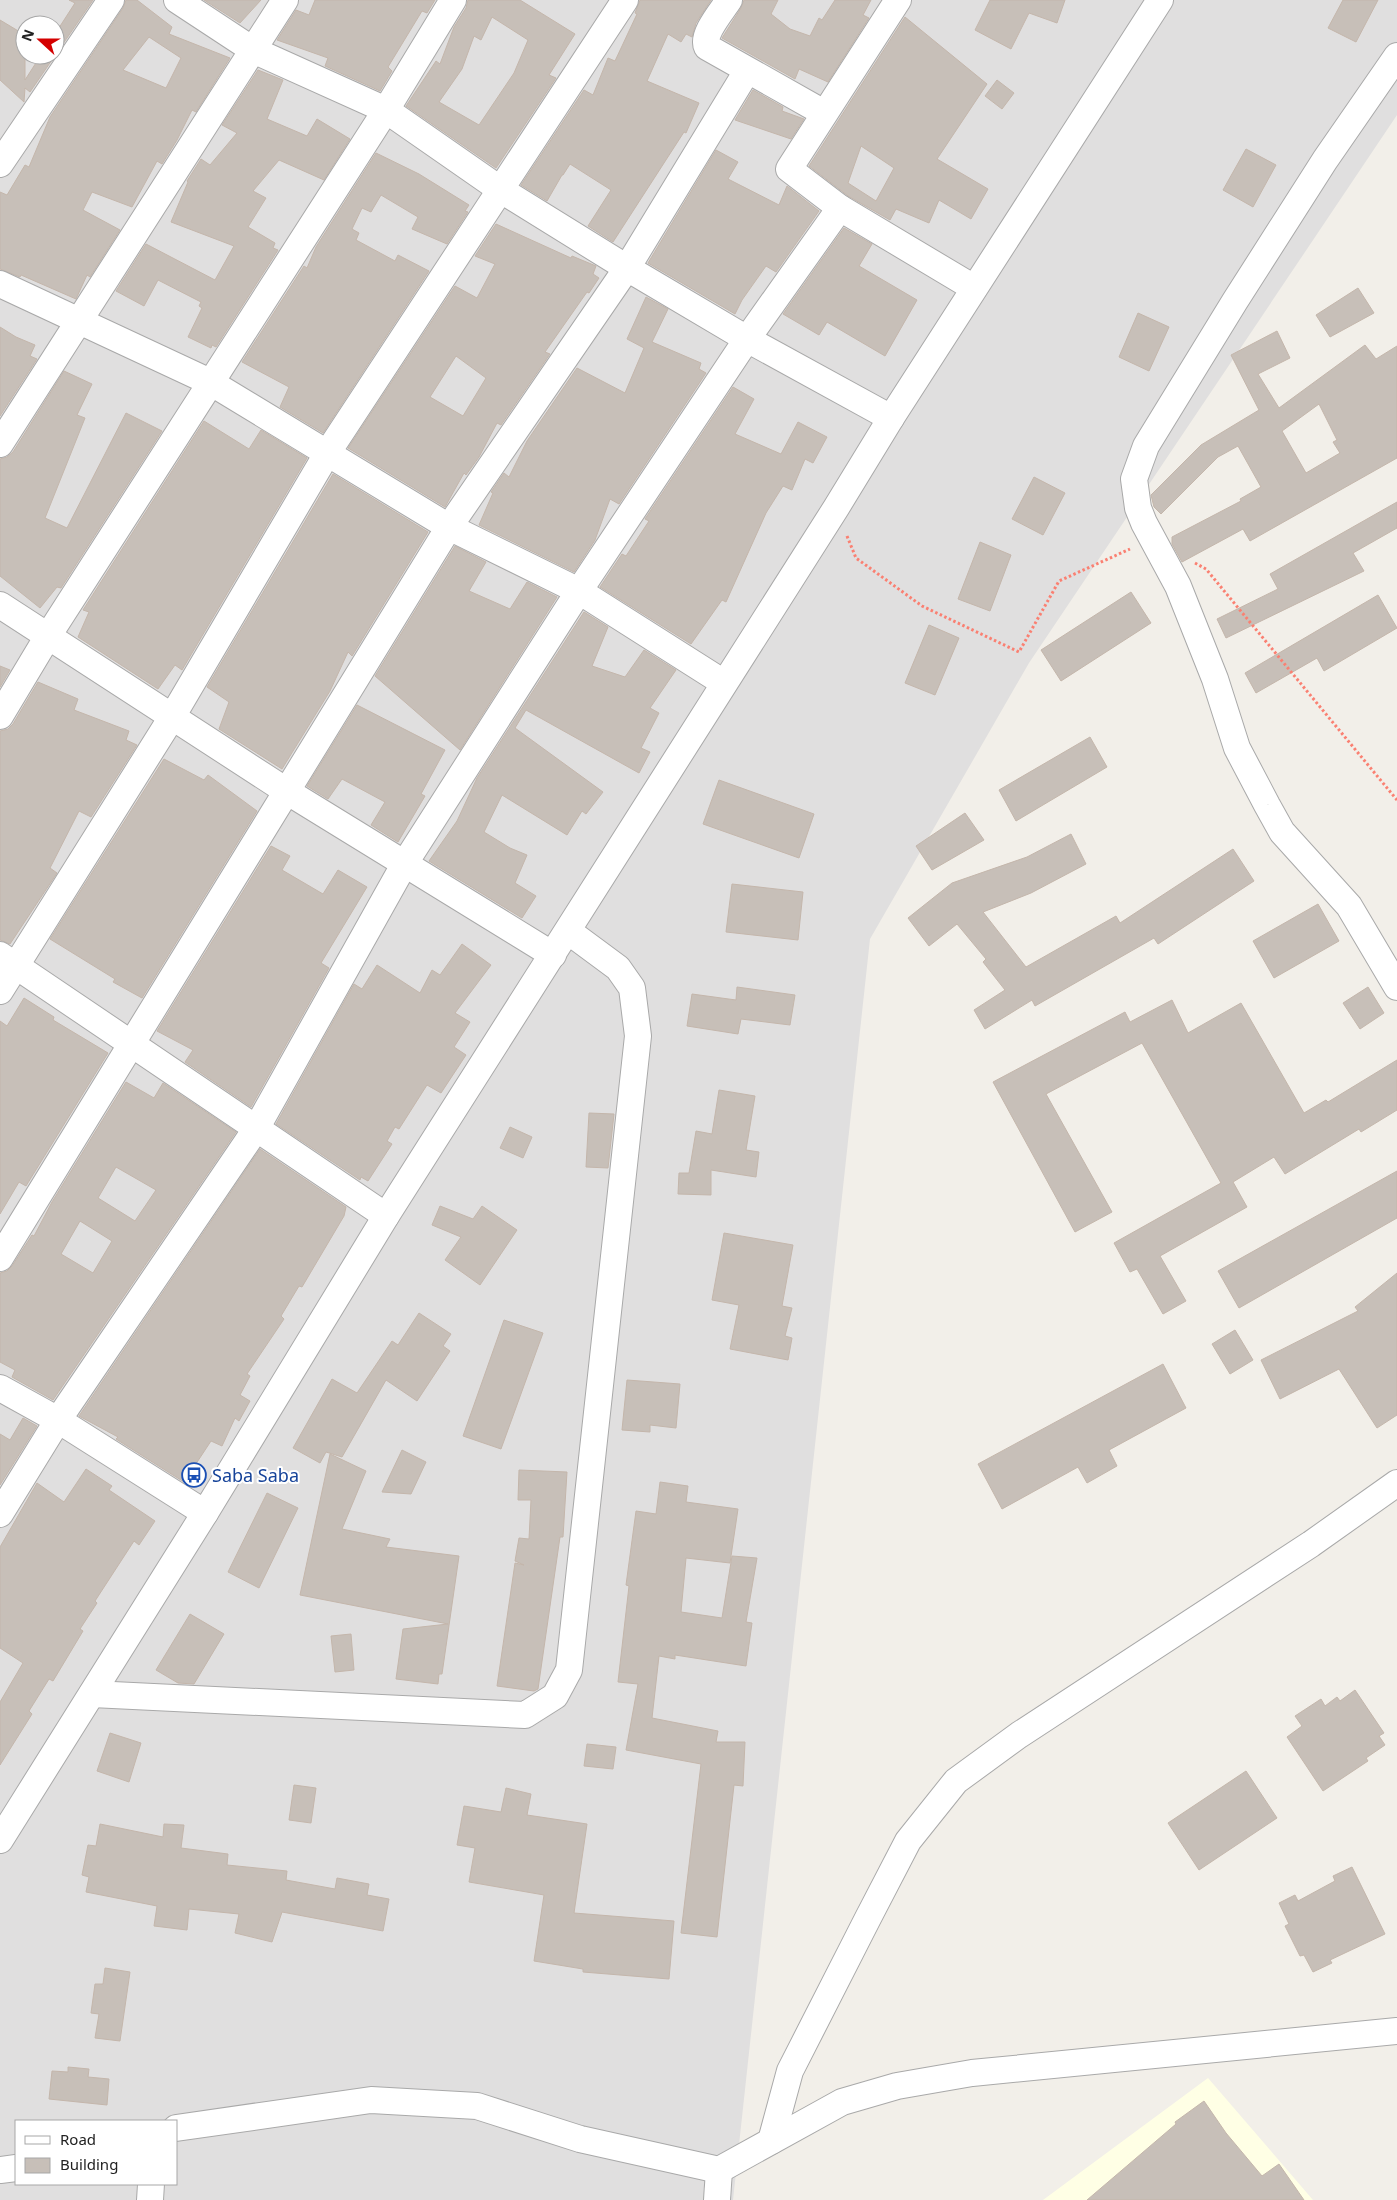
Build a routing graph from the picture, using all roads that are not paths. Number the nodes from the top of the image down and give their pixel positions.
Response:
1 (112, 0) edge
2 (176, 0) edge
3 (285, 0) edge
4 (453, 0) edge
5 (625, 0) edge
6 (730, 0) edge
7 (898, 0) edge
8 (1160, 0) edge
9 (253, 50) junction
10 (1397, 56) edge
11 (747, 71) junction
12 (386, 110) junction
13 (824, 113) junction
14 (0, 164) edge
15 (501, 190) junction
16 (840, 208) junction
17 (627, 268) junction
18 (0, 284) edge
19 (974, 288) junction
20 (81, 321) junction
21 (747, 339) junction
22 (210, 382) junction
23 (891, 418) junction
24 (0, 444) edge
25 (328, 452) junction
26 (449, 527) junction
27 (579, 591) junction
28 (0, 605) edge
29 (48, 636) junction
30 (724, 683) junction
31 (0, 716) edge
32 (172, 717) junction
33 (288, 792) junction
34 (405, 863) junction
35 (568, 931) junction
36 (553, 954) junction
37 (8, 960) edge
38 (1397, 987) edge
39 (0, 991) edge
40 (133, 1043) junction
41 (256, 1129) junction
42 (386, 1216) junction
43 (0, 1258) edge
44 (0, 1388) edge
45 (58, 1420) junction
46 (1397, 1483) edge
47 (0, 1514) edge
48 (206, 1514) junction
49 (92, 1694) junction
50 (4, 1826) edge
51 (1397, 2031) edge
52 (178, 2128) edge
53 (771, 2142) junction
54 (15, 2168) edge
55 (0, 2170) edge
56 (719, 2170) junction
57 (151, 2185) edge
58 (150, 2200) edge
59 (717, 2200) edge

1 - 14 street
2 - 9 street
3 - 9 street
4 - 12 street
5 - 15 street
6 - 11 street
7 - 13 street
8 - 19 street
9 - 12 street
9 - 20 street
10 - 38 street
11 - 13 street
11 - 17 street
12 - 15 street
12 - 22 street
13 - 16 street
15 - 17 street
15 - 25 street
16 - 19 street
16 - 21 street
17 - 21 street
17 - 26 street
18 - 20 street
19 - 23 street
20 - 22 street
20 - 24 street
21 - 23 street
21 - 27 street
22 - 25 street
22 - 29 street
23 - 30 street
25 - 26 street
25 - 32 street
26 - 27 street
26 - 33 street
27 - 30 street
27 - 34 street
28 - 29 street
29 - 31 street
29 - 32 street
30 - 35 street
32 - 33 street
32 - 37 street
33 - 34 street
33 - 40 street
34 - 36 street
34 - 41 street
35 - 36 street
35 - 49 street
36 - 42 street
37 - 39 street
37 - 40 street
40 - 41 street
40 - 43 street
41 - 42 street
41 - 45 street
42 - 48 street
44 - 45 street
45 - 47 street
45 - 48 street
46 - 53 street
48 - 49 street
49 - 50 street
51 - 53 street
52 - 56 street
53 - 56 street
54 - 55 street
56 - 59 street
57 - 58 street

